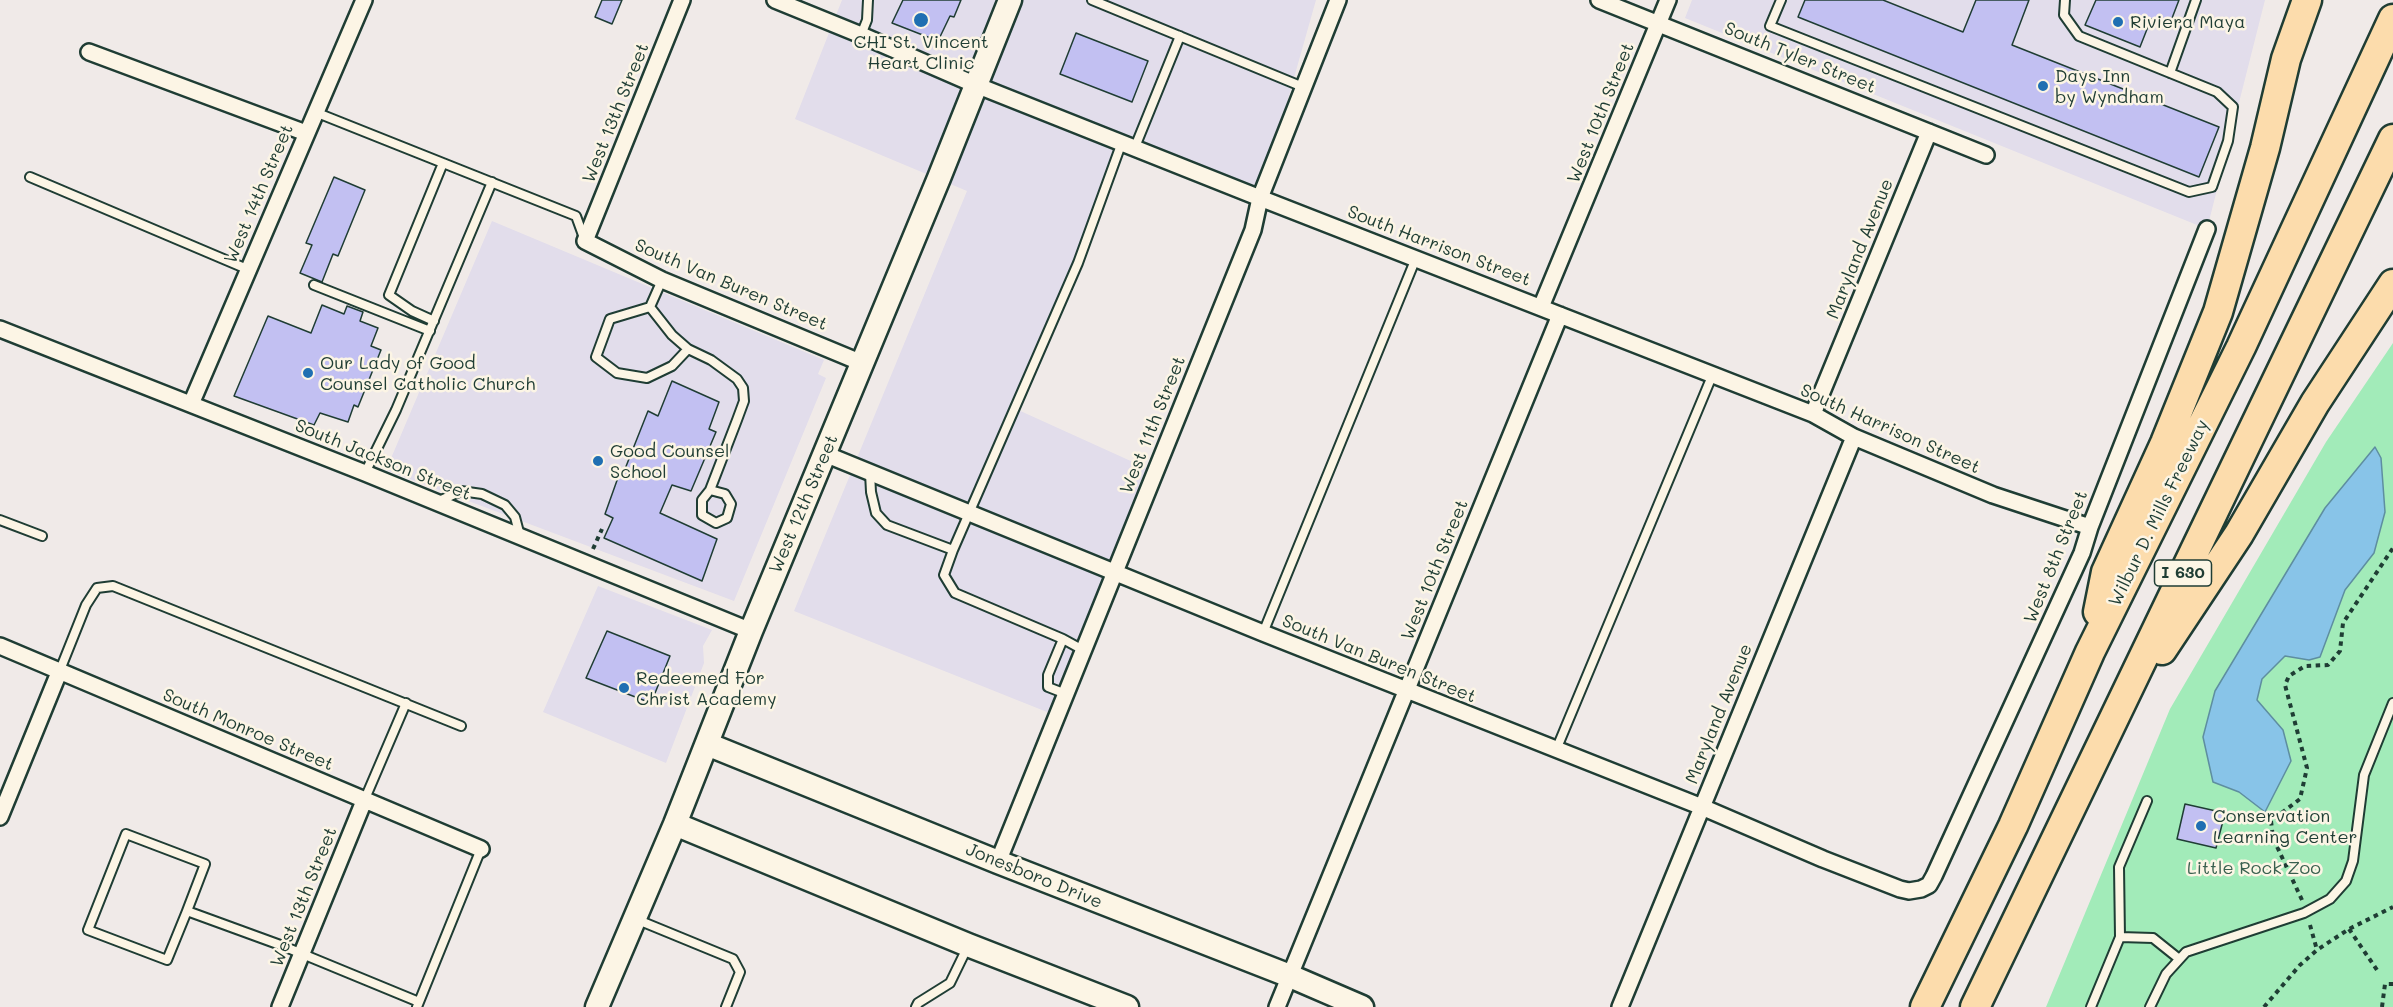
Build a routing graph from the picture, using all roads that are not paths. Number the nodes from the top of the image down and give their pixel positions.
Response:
1 (364, 0) edge
2 (682, 0) edge
3 (775, 0) edge
4 (868, 0) edge
5 (1011, 0) edge
6 (1092, 0) edge
7 (1338, 0) edge
8 (1599, 0) edge
9 (1668, 0) edge
10 (1781, 0) edge
11 (2065, 0) edge
12 (2196, 0) edge
13 (2288, 0) edge
14 (2307, 0) edge
15 (2393, 19) edge
16 (1659, 22) junction
17 (861, 34) junction
18 (1180, 36) junction
19 (89, 52) dead end
20 (2286, 59) junction
21 (2170, 73) junction
22 (976, 85) junction
23 (1303, 87) junction
24 (315, 112) junction
25 (1929, 132) junction
26 (306, 133) junction
27 (2393, 139) edge
28 (1129, 145) junction
29 (1986, 155) dead end
30 (442, 163) junction
31 (30, 177) dead end
32 (492, 182) junction
33 (1260, 198) junction
34 (2207, 229) dead end
35 (585, 241) junction
36 (1416, 258) junction
37 (248, 269) junction
38 (662, 280) junction
39 (2393, 284) edge
40 (314, 285) dead end
41 (650, 307) junction
42 (1541, 307) junction
43 (1560, 315) junction
44 (434, 321) junction
45 (0, 329) edge
46 (430, 331) junction
47 (688, 349) junction
48 (862, 363) junction
49 (1712, 376) junction
50 (191, 404) junction
51 (1813, 414) junction
52 (1854, 436) junction
53 (825, 454) junction
54 (365, 473) junction
55 (870, 473) junction
56 (710, 490) junction
57 (436, 502) junction
58 (969, 514) junction
59 (0, 520) edge
60 (2090, 527) junction
61 (42, 536) dead end
62 (520, 537) junction
63 (953, 550) junction
64 (1114, 573) junction
65 (751, 631) junction
66 (1263, 633) junction
67 (1063, 639) junction
68 (0, 646) edge
69 (1083, 650) junction
70 (2090, 652) junction
71 (60, 670) junction
72 (1406, 691) junction
73 (1066, 694) junction
74 (406, 703) junction
75 (2393, 703) edge
76 (461, 726) dead end
77 (707, 744) junction
78 (2099, 747) junction
79 (1556, 750) junction
80 (4, 794) edge
81 (364, 801) junction
82 (2147, 801) dead end
83 (1702, 807) junction
84 (0, 817) edge
85 (675, 824) junction
86 (481, 849) joint
87 (998, 862) junction
88 (1921, 889) joint
89 (187, 911) junction
90 (633, 918) junction
91 (2120, 937) junction
92 (968, 945) junction
93 (302, 954) junction
94 (2178, 958) junction
95 (1290, 976) junction
96 (418, 1004) edge
97 (280, 1007) edge
98 (597, 1007) edge
99 (726, 1007) edge
100 (916, 1007) edge
101 (1127, 1007) edge
102 (1277, 1007) edge
103 (1362, 1007) edge
104 (1620, 1007) edge
105 (1925, 1007) edge
106 (1975, 1007) edge
107 (2091, 1007) edge
108 (2150, 1007) edge

1 - 24 street, West 14th Street
2 - 35 street, West 13th Street
3 - 17 street, South Harrison Street
4 - 17 lane
5 - 22 street, West 12th Street
6 - 18 lane
7 - 23 street, West 11th Street
8 - 16 street, South Tyler Street
9 - 16 street, West 10th Street
10 - 21 lane
11 - 21 lane
12 - 21 lane
13 - 20 highway
14 - 20 highway
15 - 70 highway, Wilbur D. Mills Freeway / I 630
16 - 25 street, South Tyler Street
16 - 42 street, West 10th Street
17 - 22 street, South Harrison Street
18 - 23 lane
18 - 28 lane
19 - 26 street
20 - 70 highway
22 - 28 street, South Harrison Street
22 - 48 street, West 12th Street
23 - 33 street, West 11th Street
24 - 26 street, West 14th Street
24 - 30 lane
25 - 29 street, South Tyler Street
25 - 51 street, Maryland Avenue
26 - 37 street, West 14th Street
27 - 78 highway, I 630
28 - 33 street, South Harrison Street
28 - 58 lane
30 - 32 lane
30 - 44 lane
31 - 37 lane
32 - 35 lane
32 - 44 lane
33 - 36 street, South Harrison Street
33 - 64 street, West 11th Street
34 - 60 street, West 8th Street
35 - 38 street, South Van Buren Street
36 - 42 street, South Harrison Street
36 - 66 lane
37 - 50 street, West 14th Street
38 - 41 lane
38 - 48 street, South Van Buren Street
39 - 78 highway
40 - 46 lane
41 - 47 lane
41 - 47 lane
42 - 43 street, South Harrison Street
43 - 49 street, South Harrison Street
43 - 72 street, West 10th Street
44 - 46 lane
45 - 50 street, South Jackson Street
46 - 54 lane
47 - 56 lane
48 - 53 street, West 12th Street
49 - 51 street, South Harrison Street
49 - 79 lane
50 - 54 street, South Jackson Street
51 - 52 street, South Harrison Street
52 - 60 street, South Harrison Street
52 - 83 street, Maryland Avenue
53 - 55 street, South Van Buren Street
53 - 65 street, West 12th Street
54 - 57 street, South Jackson Street
55 - 58 street, South Van Buren Street
55 - 63 lane
56 - 56 lane
57 - 62 street, South Jackson Street
57 - 62 lane
58 - 63 lane
58 - 64 street, South Van Buren Street
59 - 61 lane
60 - 88 street, West 8th Street
62 - 65 street, South Jackson Street
63 - 67 lane
64 - 66 street, South Van Buren Street
64 - 69 street, West 11th Street
65 - 77 street, West 12th Street
66 - 72 street, South Van Buren Street
67 - 69 lane
67 - 73 lane
68 - 71 street, South Monroe Street
69 - 73 street, West 11th Street
70 - 105 highway, Wilbur D. Mills Freeway / I 630
71 - 74 lane
71 - 80 street
71 - 81 street, South Monroe Street
72 - 79 street, South Van Buren Street
72 - 95 street, West 10th Street
73 - 87 street, West 11th Street
74 - 76 lane
74 - 81 lane
75 - 94 lane
77 - 85 street, West 12th Street
77 - 87 street, Jonesboro Drive
78 - 106 highway, I 630
79 - 83 street, South Van Buren Street
80 - 84 street
81 - 86 street, South Monroe Street
81 - 93 street, West 13th Street
82 - 91 lane
83 - 88 street, South Van Buren Street
83 - 104 street, Maryland Avenue
85 - 90 street, West 12th Street
85 - 92 street
86 - 96 lane
87 - 95 street, Jonesboro Drive
89 - 89 lane
89 - 93 lane
90 - 98 street, West 12th Street
90 - 99 lane
91 - 94 lane
91 - 107 lane
92 - 100 lane
92 - 101 street
93 - 96 lane
93 - 97 street, West 13th Street
94 - 108 lane
95 - 102 street, West 10th Street
95 - 103 street, Jonesboro Drive

